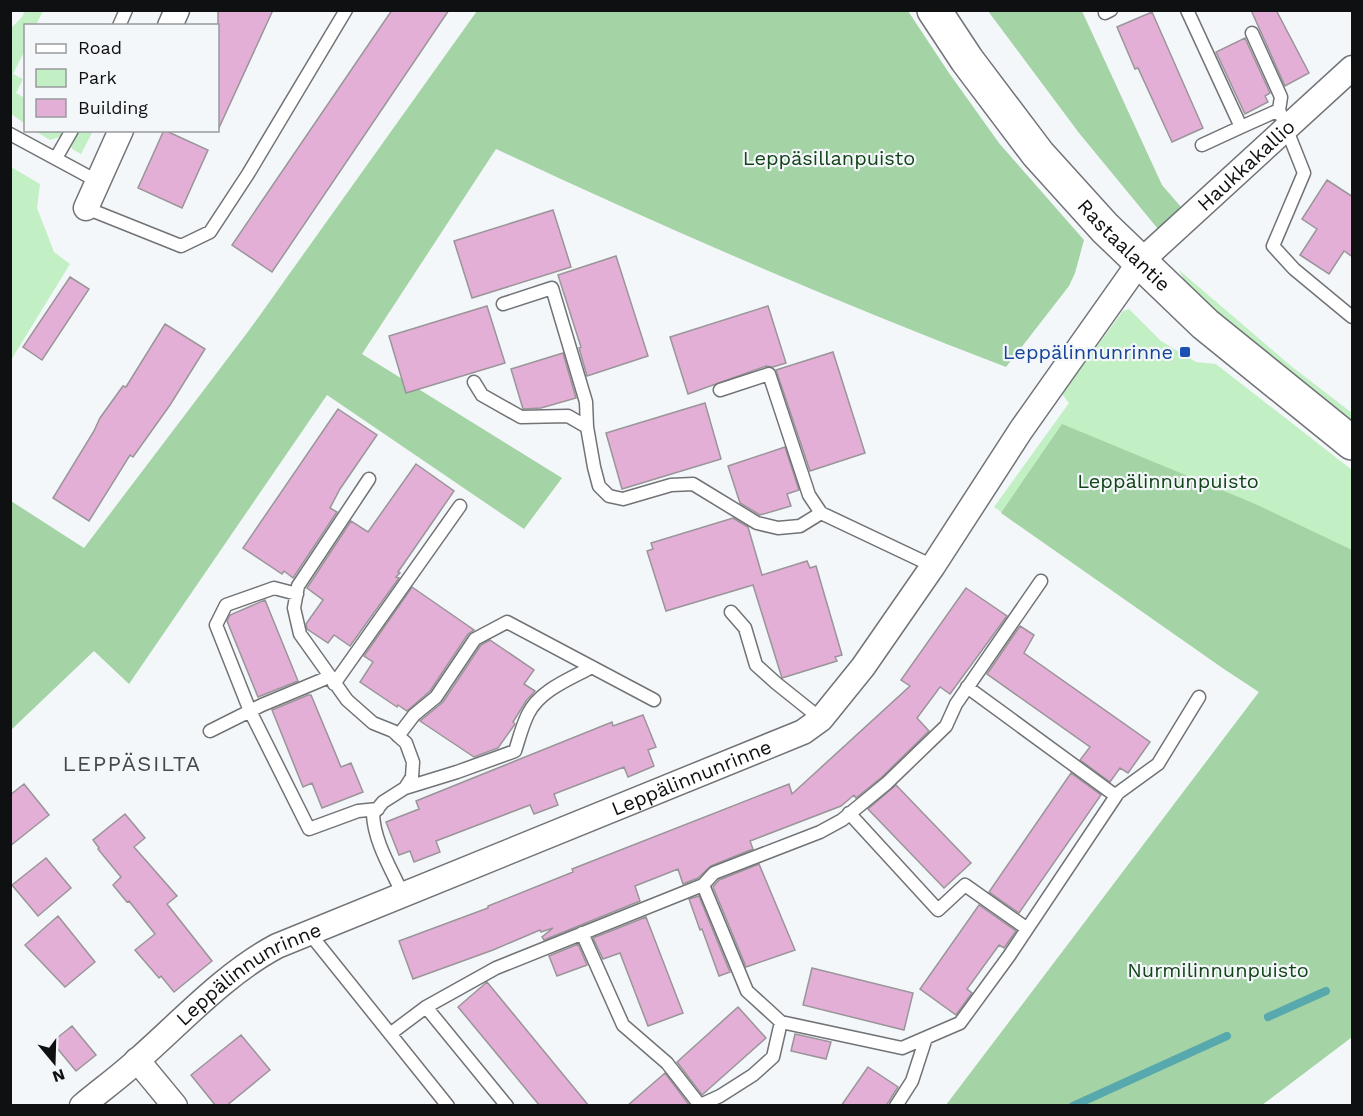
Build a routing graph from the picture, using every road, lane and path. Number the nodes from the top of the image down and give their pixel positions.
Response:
1 (126, 10) edge
2 (177, 10) edge
3 (346, 10) edge
4 (934, 10) edge
5 (1187, 10) edge
6 (120, 24) edge
7 (171, 24) edge
8 (1252, 33) dead end
9 (1353, 68) edge
10 (1282, 119) junction
11 (1241, 127) junction
12 (71, 132) edge
13 (120, 132) edge
14 (10, 134) edge
15 (1202, 145) dead end
16 (56, 158) junction
17 (97, 181) junction
18 (86, 208) joint
19 (1140, 263) junction
20 (503, 304) dead end
21 (1353, 317) edge
22 (474, 382) dead end
23 (720, 390) dead end
24 (587, 427) junction
25 (1353, 443) edge
26 (369, 479) dead end
27 (460, 506) dead end
28 (821, 513) junction
29 (933, 566) junction
30 (1041, 581) dead end
31 (297, 594) junction
32 (731, 612) dead end
33 (592, 667) junction
34 (332, 680) junction
35 (968, 687) junction
36 (1198, 698) dead end
37 (654, 700) dead end
38 (250, 711) junction
39 (821, 719) junction
40 (210, 731) dead end
41 (398, 736) junction
42 (405, 788) junction
43 (1116, 796) junction
44 (378, 809) junction
45 (849, 813) junction
46 (703, 885) junction
47 (403, 895) junction
48 (1026, 928) junction
49 (582, 933) junction
50 (310, 934) junction
51 (426, 1007) junction
52 (781, 1022) junction
53 (390, 1034) junction
54 (926, 1038) junction
55 (138, 1060) junction
56 (699, 1105) edge
57 (82, 1106) edge
58 (175, 1106) edge
59 (448, 1106) edge
60 (507, 1106) edge
61 (896, 1106) edge

1 - 6 lane
2 - 7 street
3 - 18 lane
4 - 19 main road, Rastaalantie
5 - 11 lane
8 - 10 lane
9 - 10 street, Haukkakallio
10 - 11 lane
10 - 19 street, Haukkakallio
10 - 21 lane
11 - 15 lane
12 - 16 lane
13 - 17 street
14 - 16 lane
16 - 17 lane
17 - 18 street
19 - 25 main road, Rastaalantie
19 - 29 street, Leppälinnunrinne
20 - 24 lane
22 - 24 lane
23 - 28 lane
24 - 28 lane
26 - 31 lane
27 - 34 lane
28 - 29 lane
29 - 39 street, Leppälinnunrinne
30 - 35 lane
31 - 34 lane
31 - 38 lane
32 - 39 lane
33 - 37 lane
33 - 41 lane
33 - 42 lane
34 - 38 lane
34 - 41 lane
35 - 43 lane
35 - 45 lane
36 - 43 lane
38 - 40 lane
38 - 44 lane
39 - 47 street, Leppälinnunrinne
41 - 42 lane
42 - 44 lane
43 - 48 lane
44 - 47 lane
45 - 46 lane
45 - 48 lane
46 - 49 lane
46 - 52 lane
47 - 50 street, Leppälinnunrinne
48 - 54 lane
49 - 51 lane
49 - 56 lane
50 - 53 lane
50 - 55 street, Leppälinnunrinne
51 - 53 lane
51 - 60 lane
52 - 54 lane
52 - 56 lane
53 - 59 lane
54 - 61 lane
55 - 57 street, Leppälinnunrinne
55 - 58 street

